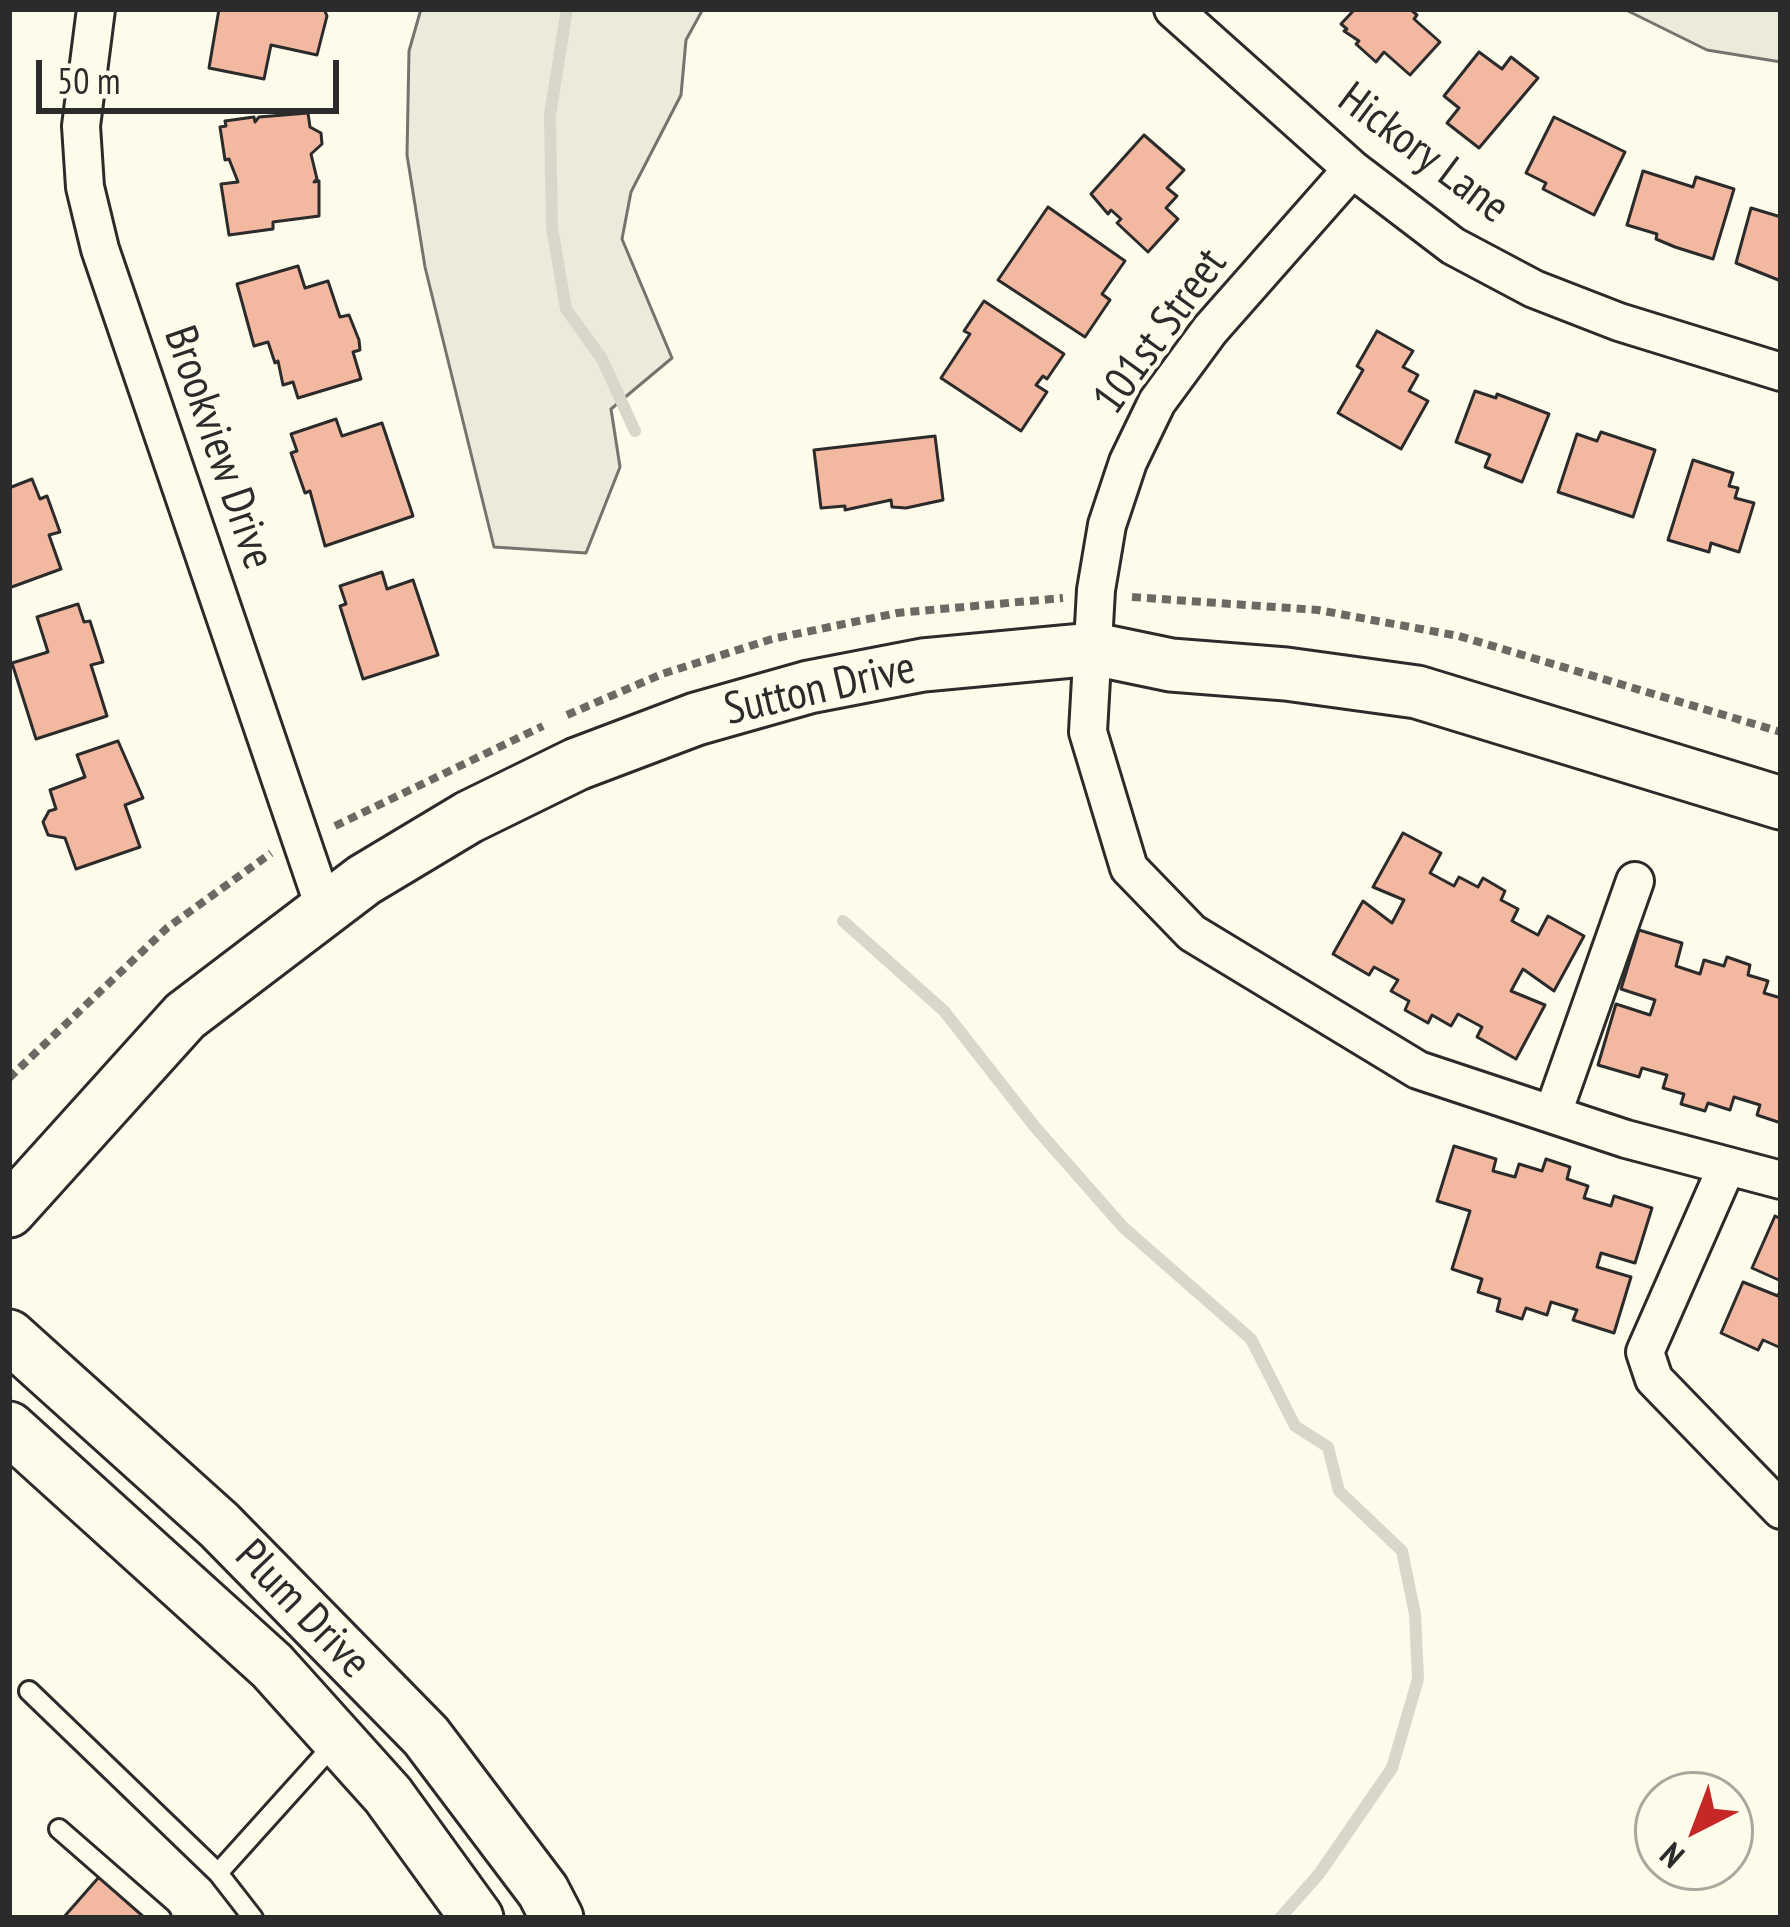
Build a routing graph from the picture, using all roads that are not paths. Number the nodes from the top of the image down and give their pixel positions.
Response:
1 (96, 9) edge
2 (1173, 9) edge
3 (1352, 169) junction
4 (1781, 372) edge
5 (1094, 649) junction
6 (1781, 803) edge
7 (1635, 881) dead end
8 (324, 908) junction
9 (1553, 1113) junction
10 (1727, 1166) junction
11 (1781, 1180) edge
12 (9, 1211) edge
13 (9, 1336) edge
14 (9, 1428) edge
15 (1781, 1510) edge
16 (29, 1691) dead end
17 (339, 1738) junction
18 (59, 1829) dead end
19 (218, 1873) junction
20 (161, 1918) edge
21 (253, 1918) edge
22 (477, 1918) edge
23 (557, 1918) edge

1 - 8 street, Brookview Drive
2 - 3 street, Hickory Lane
3 - 4 street, Hickory Lane
3 - 5 street, 101st Street
5 - 6 street, Sutton Drive
5 - 8 street, Sutton Drive
5 - 9 street, 101st Street
7 - 9 street
8 - 12 street, Sutton Drive
9 - 10 street, 101st Street
10 - 11 street, 101st Street
10 - 15 street
13 - 23 street, Plum Drive
14 - 17 street, Plum Drive
16 - 19 lane
17 - 19 lane
17 - 22 street, Plum Drive
18 - 20 lane
19 - 21 lane

